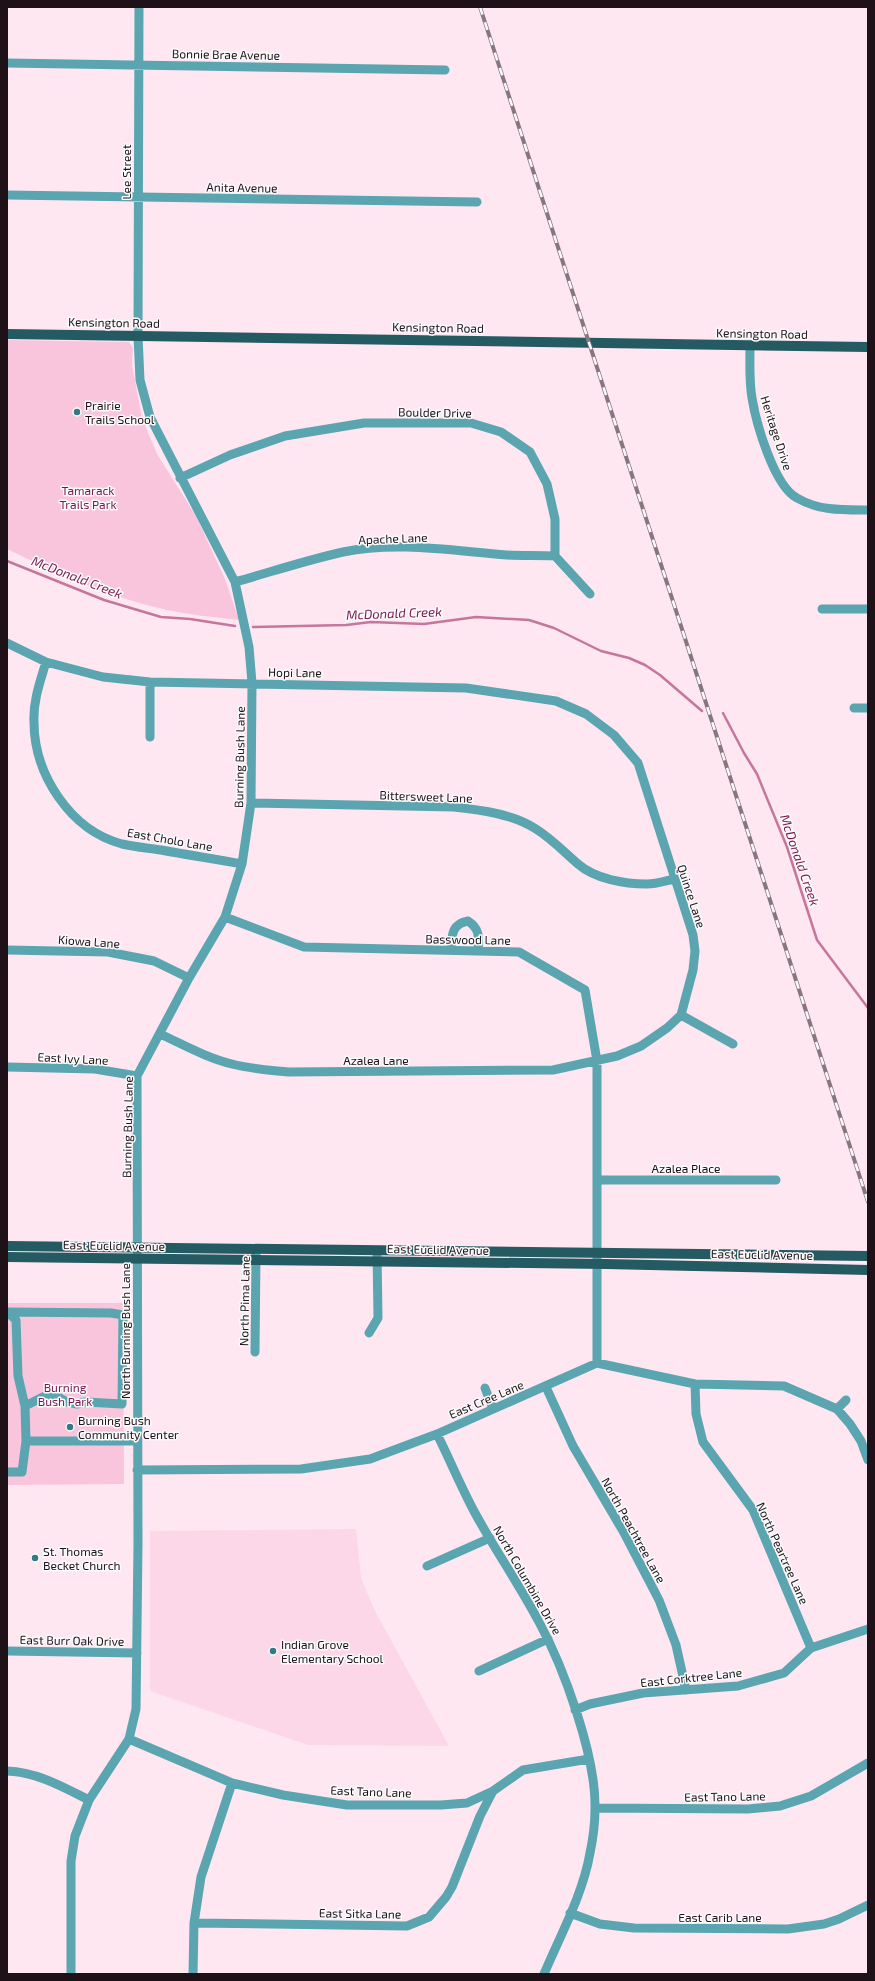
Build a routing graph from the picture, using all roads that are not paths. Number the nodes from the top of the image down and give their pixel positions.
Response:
1 (139, 7) edge
2 (7, 63) edge
3 (138, 64) junction
4 (446, 70) dead end
5 (7, 195) edge
6 (138, 197) junction
7 (477, 202) dead end
8 (7, 334) edge
9 (138, 336) junction
10 (750, 346) junction
11 (868, 347) edge
12 (180, 478) junction
13 (868, 510) edge
14 (555, 556) junction
15 (235, 582) junction
16 (590, 594) dead end
17 (822, 609) dead end
18 (868, 609) edge
19 (7, 643) edge
20 (46, 662) junction
21 (150, 682) junction
22 (252, 683) junction
23 (854, 708) dead end
24 (868, 708) edge
25 (586, 714) joint
26 (150, 737) dead end
27 (252, 803) junction
28 (242, 864) junction
29 (674, 879) junction
30 (225, 917) junction
31 (7, 950) edge
32 (451, 950) junction
33 (478, 951) junction
34 (189, 978) junction
35 (681, 1015) junction
36 (160, 1034) junction
37 (733, 1044) dead end
38 (597, 1061) junction
39 (7, 1067) edge
40 (137, 1076) junction
41 (597, 1180) junction
42 (776, 1180) dead end
43 (7, 1246) edge
44 (138, 1253) junction
45 (256, 1254) junction
46 (378, 1256) junction
47 (868, 1256) edge
48 (7, 1257) edge
49 (596, 1259) junction
50 (868, 1270) edge
51 (8, 1312) edge
52 (369, 1332) dead end
53 (255, 1352) dead end
54 (597, 1363) junction
55 (695, 1384) junction
56 (546, 1386) junction
57 (485, 1388) dead end
58 (846, 1400) dead end
59 (25, 1406) junction
60 (494, 1409) junction
61 (837, 1409) junction
62 (437, 1434) junction
63 (26, 1441) junction
64 (137, 1441) junction
65 (868, 1460) edge
66 (137, 1470) junction
67 (7, 1472) edge
68 (490, 1538) junction
69 (427, 1566) dead end
70 (868, 1629) edge
71 (548, 1639) junction
72 (811, 1648) junction
73 (7, 1652) edge
74 (137, 1653) junction
75 (479, 1671) dead end
76 (686, 1690) junction
77 (575, 1710) junction
78 (129, 1739) junction
79 (589, 1759) junction
80 (868, 1763) edge
81 (7, 1771) edge
82 (232, 1783) junction
83 (493, 1791) junction
84 (89, 1800) junction
85 (467, 1803) junction
86 (595, 1808) junction
87 (480, 1816) junction
88 (868, 1905) edge
89 (570, 1913) junction
90 (194, 1923) junction
91 (71, 1974) edge
92 (193, 1974) edge
93 (544, 1974) edge

1 - 3 street, Lee Street
2 - 3 street, Bonnie Brae Avenue
3 - 4 street, Bonnie Brae Avenue
3 - 6 street, Lee Street
5 - 6 street, Anita Avenue
6 - 7 street, Anita Avenue
6 - 9 street, Lee Street
8 - 9 main road, Kensington Road
9 - 10 main road, Kensington Road
9 - 12 street, Burning Bush Lane
10 - 11 main road, Kensington Road
10 - 13 street, Heritage Drive
12 - 14 street, Boulder Drive
12 - 15 street, Burning Bush Lane
14 - 15 street, Apache Lane
14 - 16 street
15 - 22 street, Burning Bush Lane
17 - 18 street
19 - 20 street, Hopi Lane
20 - 21 street, Hopi Lane
20 - 28 street, East Cholo Lane
21 - 22 street, Hopi Lane
21 - 26 street
22 - 25 street, Hopi Lane
22 - 27 street, Burning Bush Lane
23 - 24 street
25 - 29 street, Quince Lane
27 - 28 street, Burning Bush Lane
27 - 29 street, Bittersweet Lane
28 - 30 street, Burning Bush Lane
29 - 35 street, Quince Lane
30 - 32 street, Basswood Lane
30 - 34 street, Burning Bush Lane
31 - 34 street, Kiowa Lane
32 - 33 street, Basswood Lane
32 - 33 street
33 - 38 street, Basswood Lane
34 - 36 street, Burning Bush Lane
35 - 37 street
35 - 38 street
36 - 38 street, Azalea Lane
36 - 40 street, Burning Bush Lane
38 - 41 street, Basswood Lane
39 - 40 street, East Ivy Lane
40 - 44 street, Burning Bush Lane
41 - 42 street, Azalea Place
41 - 49 street, Basswood Lane
43 - 44 main road, East Euclid Avenue
44 - 45 main road, East Euclid Avenue
44 - 48 main road, East Euclid Avenue
44 - 64 street, North Burning Bush Lane
45 - 46 main road, East Euclid Avenue
45 - 53 street, North Pima Lane
46 - 49 main road, East Euclid Avenue
46 - 52 street
47 - 49 main road, East Euclid Avenue
49 - 50 main road, East Euclid Avenue
49 - 54 street, Basswood Lane
51 - 59 street
51 - 59 street
54 - 55 street
54 - 56 street, East Cree Lane
55 - 61 street
55 - 72 street, North Peartree Lane
56 - 60 street, East Cree Lane
56 - 76 street, North Peachtree Lane
57 - 60 street
58 - 61 street
59 - 63 street
60 - 62 street, East Cree Lane
61 - 65 street
62 - 66 street, East Cree Lane
62 - 68 street, North Columbine Drive
63 - 64 street
63 - 67 street
64 - 66 street, North Burning Bush Lane
66 - 74 street, North Burning Bush Lane
68 - 69 street
68 - 71 street, North Columbine Drive
70 - 72 street, East Corktree Lane
71 - 75 street
71 - 77 street, North Columbine Drive
72 - 76 street, East Corktree Lane
73 - 74 street, East Burr Oak Drive
74 - 78 street, North Burning Bush Lane
76 - 77 street, East Corktree Lane
77 - 79 street, North Columbine Drive
78 - 82 street, East Tano Lane
78 - 84 street, North Burning Bush Lane
79 - 83 street, East Tano Lane
79 - 86 street, North Columbine Drive
80 - 86 street, East Tano Lane
81 - 84 street
82 - 85 street, East Tano Lane
82 - 90 street
83 - 85 street, East Tano Lane
83 - 87 street, East Sitka Lane
84 - 91 street, North Burning Bush Lane
85 - 87 street
86 - 89 street, North Columbine Drive
87 - 90 street, East Sitka Lane
88 - 89 street, East Carib Lane
89 - 93 street, North Columbine Drive
90 - 92 street

